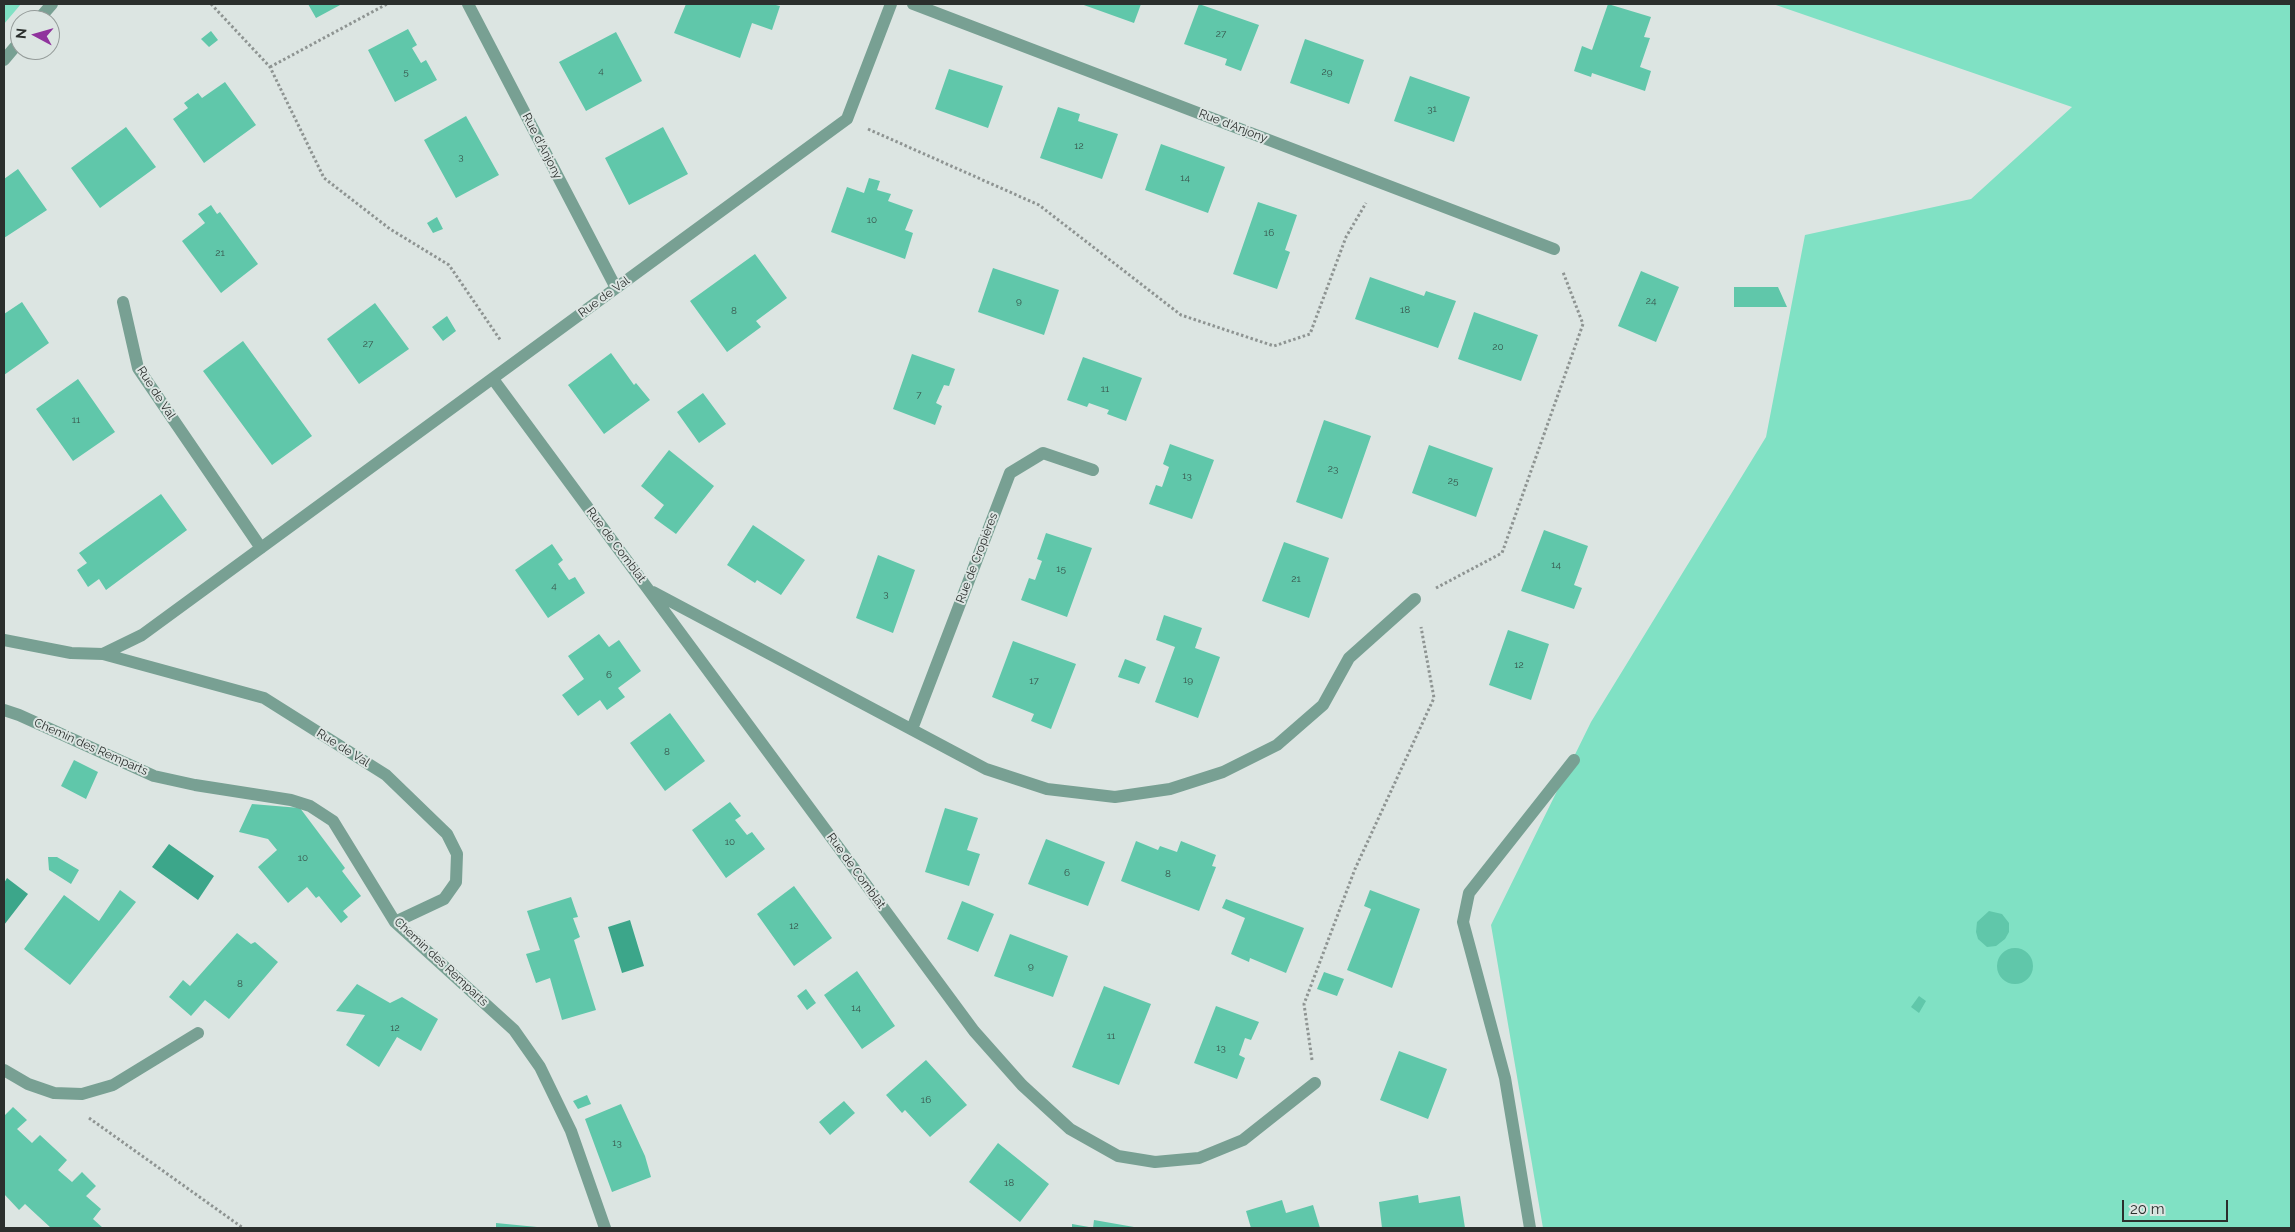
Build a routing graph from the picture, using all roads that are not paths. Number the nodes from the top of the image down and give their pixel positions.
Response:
1 (468, 4) edge
2 (891, 4) edge
3 (913, 4) edge
4 (1554, 249) road end
5 (616, 288) junction
6 (122, 302) dead end
7 (493, 379) junction
8 (1093, 470) dead end
9 (261, 548) junction
10 (650, 590) junction
11 (1415, 599) road end
12 (4, 640) edge
13 (103, 654) junction
14 (4, 710) edge
15 (912, 730) junction
16 (1574, 760) dead end
17 (395, 922) junction
18 (198, 1033) dead end
19 (4, 1070) edge
20 (1315, 1082) road end
21 (605, 1228) edge
22 (1530, 1228) edge

1 - 5 street, Rue d'Anjony
2 - 5 street, Rue de Val
3 - 4 street, Rue d'Anjony
5 - 7 street, Rue de Val
6 - 9 street, Rue de Val
7 - 9 street, Rue de Val
7 - 10 street, Rue de Comblat
8 - 15 street, Rue de Cropières
9 - 13 street, Rue de Val
10 - 15 street
10 - 20 street, Rue de Comblat
11 - 15 street
12 - 13 street, Rue de Val
13 - 17 street, Rue de Val
14 - 17 street, Chemin des Remparts
16 - 22 street
17 - 21 street, Chemin des Remparts
18 - 19 street

